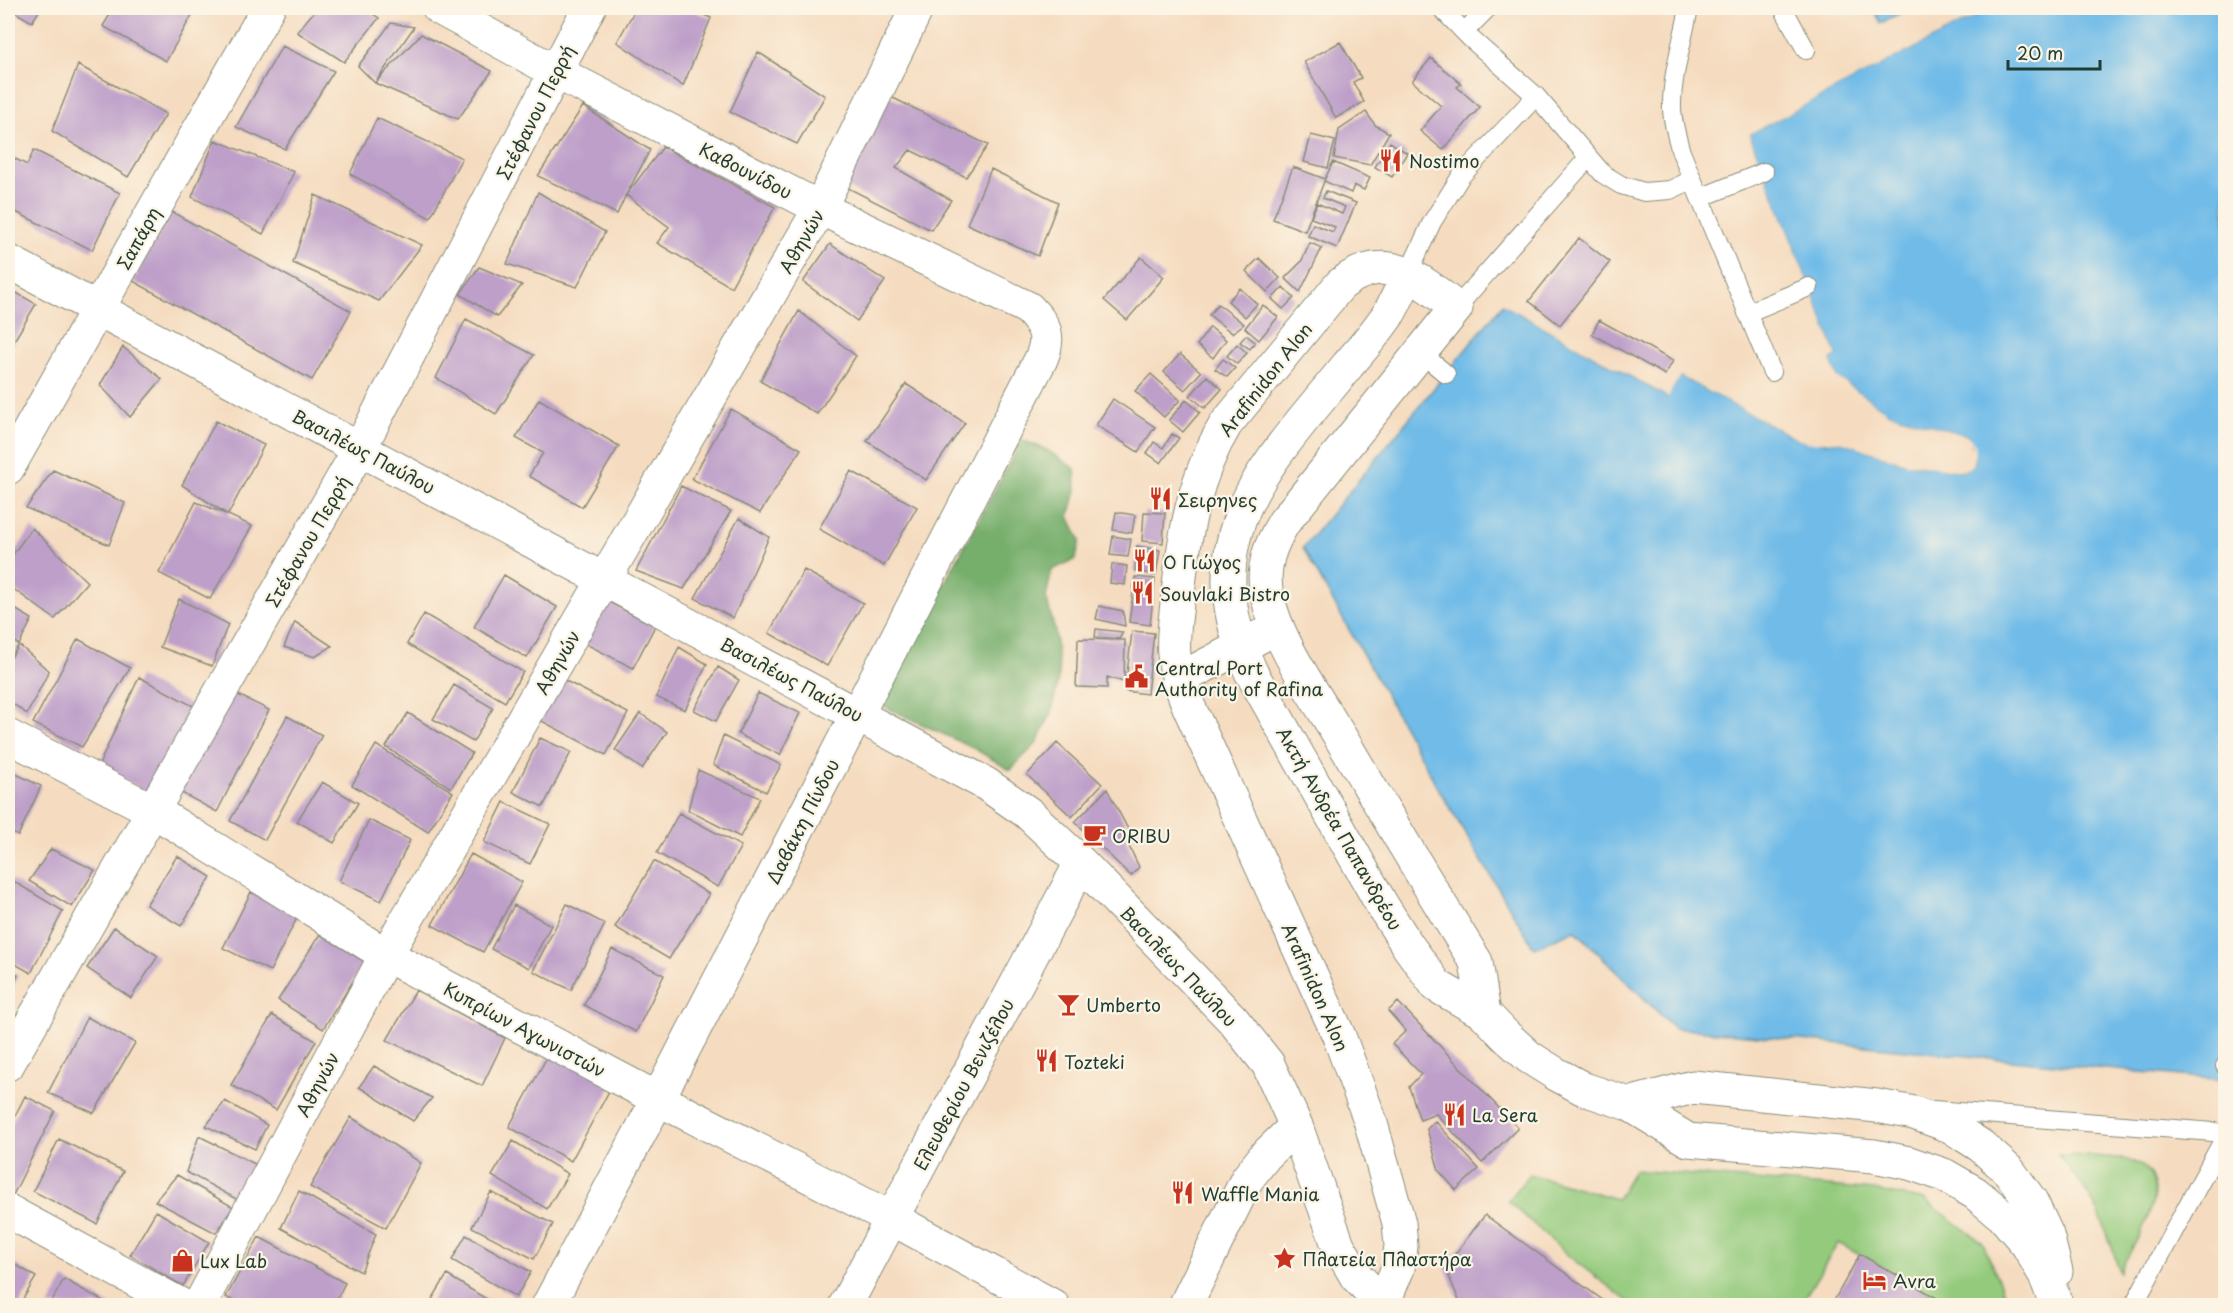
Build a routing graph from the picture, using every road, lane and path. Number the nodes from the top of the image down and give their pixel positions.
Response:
1 (268, 8) edge
2 (439, 8) edge
3 (590, 8) edge
4 (1441, 8) edge
5 (1488, 8) edge
6 (1689, 8) edge
7 (1783, 8) edge
8 (915, 12) edge
9 (1464, 32) junction
10 (1806, 50) dead end
11 (556, 72) junction
12 (1536, 96) junction
13 (1588, 159) junction
14 (1764, 172) dead end
15 (1692, 180) junction
16 (1700, 198) junction
17 (820, 208) junction
18 (8, 261) edge
19 (1408, 274) junction
20 (1809, 287) dead end
21 (1456, 308) junction
22 (98, 311) junction
23 (1747, 313) junction
24 (1047, 334) joint
25 (1420, 352) junction
26 (1772, 372) dead end
27 (1446, 374) dead end
28 (360, 448) junction
29 (8, 468) edge
30 (605, 579) junction
31 (1278, 627) junction
32 (1240, 647) junction
33 (1178, 680) junction
34 (858, 714) junction
35 (8, 736) edge
36 (152, 810) junction
37 (1081, 863) junction
38 (386, 955) junction
39 (1484, 1013) junction
40 (8, 1064) edge
41 (658, 1100) junction
42 (1629, 1104) junction
43 (1877, 1106) junction
44 (1296, 1126) junction
45 (2226, 1134) edge
46 (8, 1211) edge
47 (891, 1218) junction
48 (183, 1305) edge
49 (199, 1305) edge
50 (549, 1305) edge
51 (845, 1305) edge
52 (1053, 1305) edge
53 (1185, 1305) edge
54 (1384, 1305) edge
55 (2057, 1305) edge
56 (2133, 1305) edge

1 - 22 street, Σαπάρη
2 - 11 street, Καβουνίδου
3 - 11 street, Στέφανου Περρή
4 - 9 lane
5 - 9 lane
6 - 15 lane
7 - 10 lane
8 - 17 street, Αθηνών
9 - 12 lane
11 - 17 street, Καβουνίδου
11 - 28 street, Στέφανου Περρή
12 - 13 lane
12 - 19 lane
13 - 15 lane
13 - 21 lane
14 - 16 lane
15 - 16 lane
16 - 23 lane
17 - 24 street, Καβουνίδου
17 - 30 street, Αθηνών
18 - 22 street, Βασιλέως Παύλου
19 - 21 street, Arafinidon Alon
19 - 32 street, Ακτή Ανδρέα Παπανδρέου
19 - 33 street, Arafinidon Alon
20 - 23 lane
21 - 25 street
22 - 28 street, Βασιλέως Παύλου
22 - 29 street, Σαπάρη
23 - 26 lane
24 - 34 street, Δαβάκη Πίνδου
25 - 27 lane
25 - 31 street
28 - 30 street, Βασιλέως Παύλου
28 - 36 street, Στέφανου Περρή
30 - 34 street, Βασιλέως Παύλου
30 - 38 street, Αθηνών
31 - 32 street
31 - 39 street
32 - 33 street
32 - 39 street, Ακτή Ανδρέα Παπανδρέου
33 - 54 street, Arafinidon Alon
34 - 37 street, Βασιλέως Παύλου
34 - 41 street, Δαβάκη Πίνδου
35 - 36 street, Κυπρίων Αγωνιστών
36 - 38 street, Κυπρίων Αγωνιστών
36 - 40 street, Στέφανου Περρή
37 - 44 street, Βασιλέως Παύλου
37 - 47 street, Ελευθερίου Βενιζέλου
38 - 41 street, Κυπρίων Αγωνιστών
38 - 49 street, Αθηνών
39 - 42 street, Ακτή Ανδρέα Παπανδρέου
41 - 47 street, Κυπρίων Αγωνιστών
41 - 50 street, Δαβάκη Πίνδου
42 - 43 street, Ακτή Ανδρέα Παπανδρέου
42 - 55 street, Ακτή Ανδρέα Παπανδρέου
43 - 45 lane
43 - 55 street, Ακτή Ανδρέα Παπανδρέου
44 - 53 street
44 - 54 street, Βασιλέως Παύλου
45 - 56 lane
46 - 48 street
47 - 51 street, Ελευθερίου Βενιζέλου
47 - 52 street, Κυπρίων Αγωνιστών

